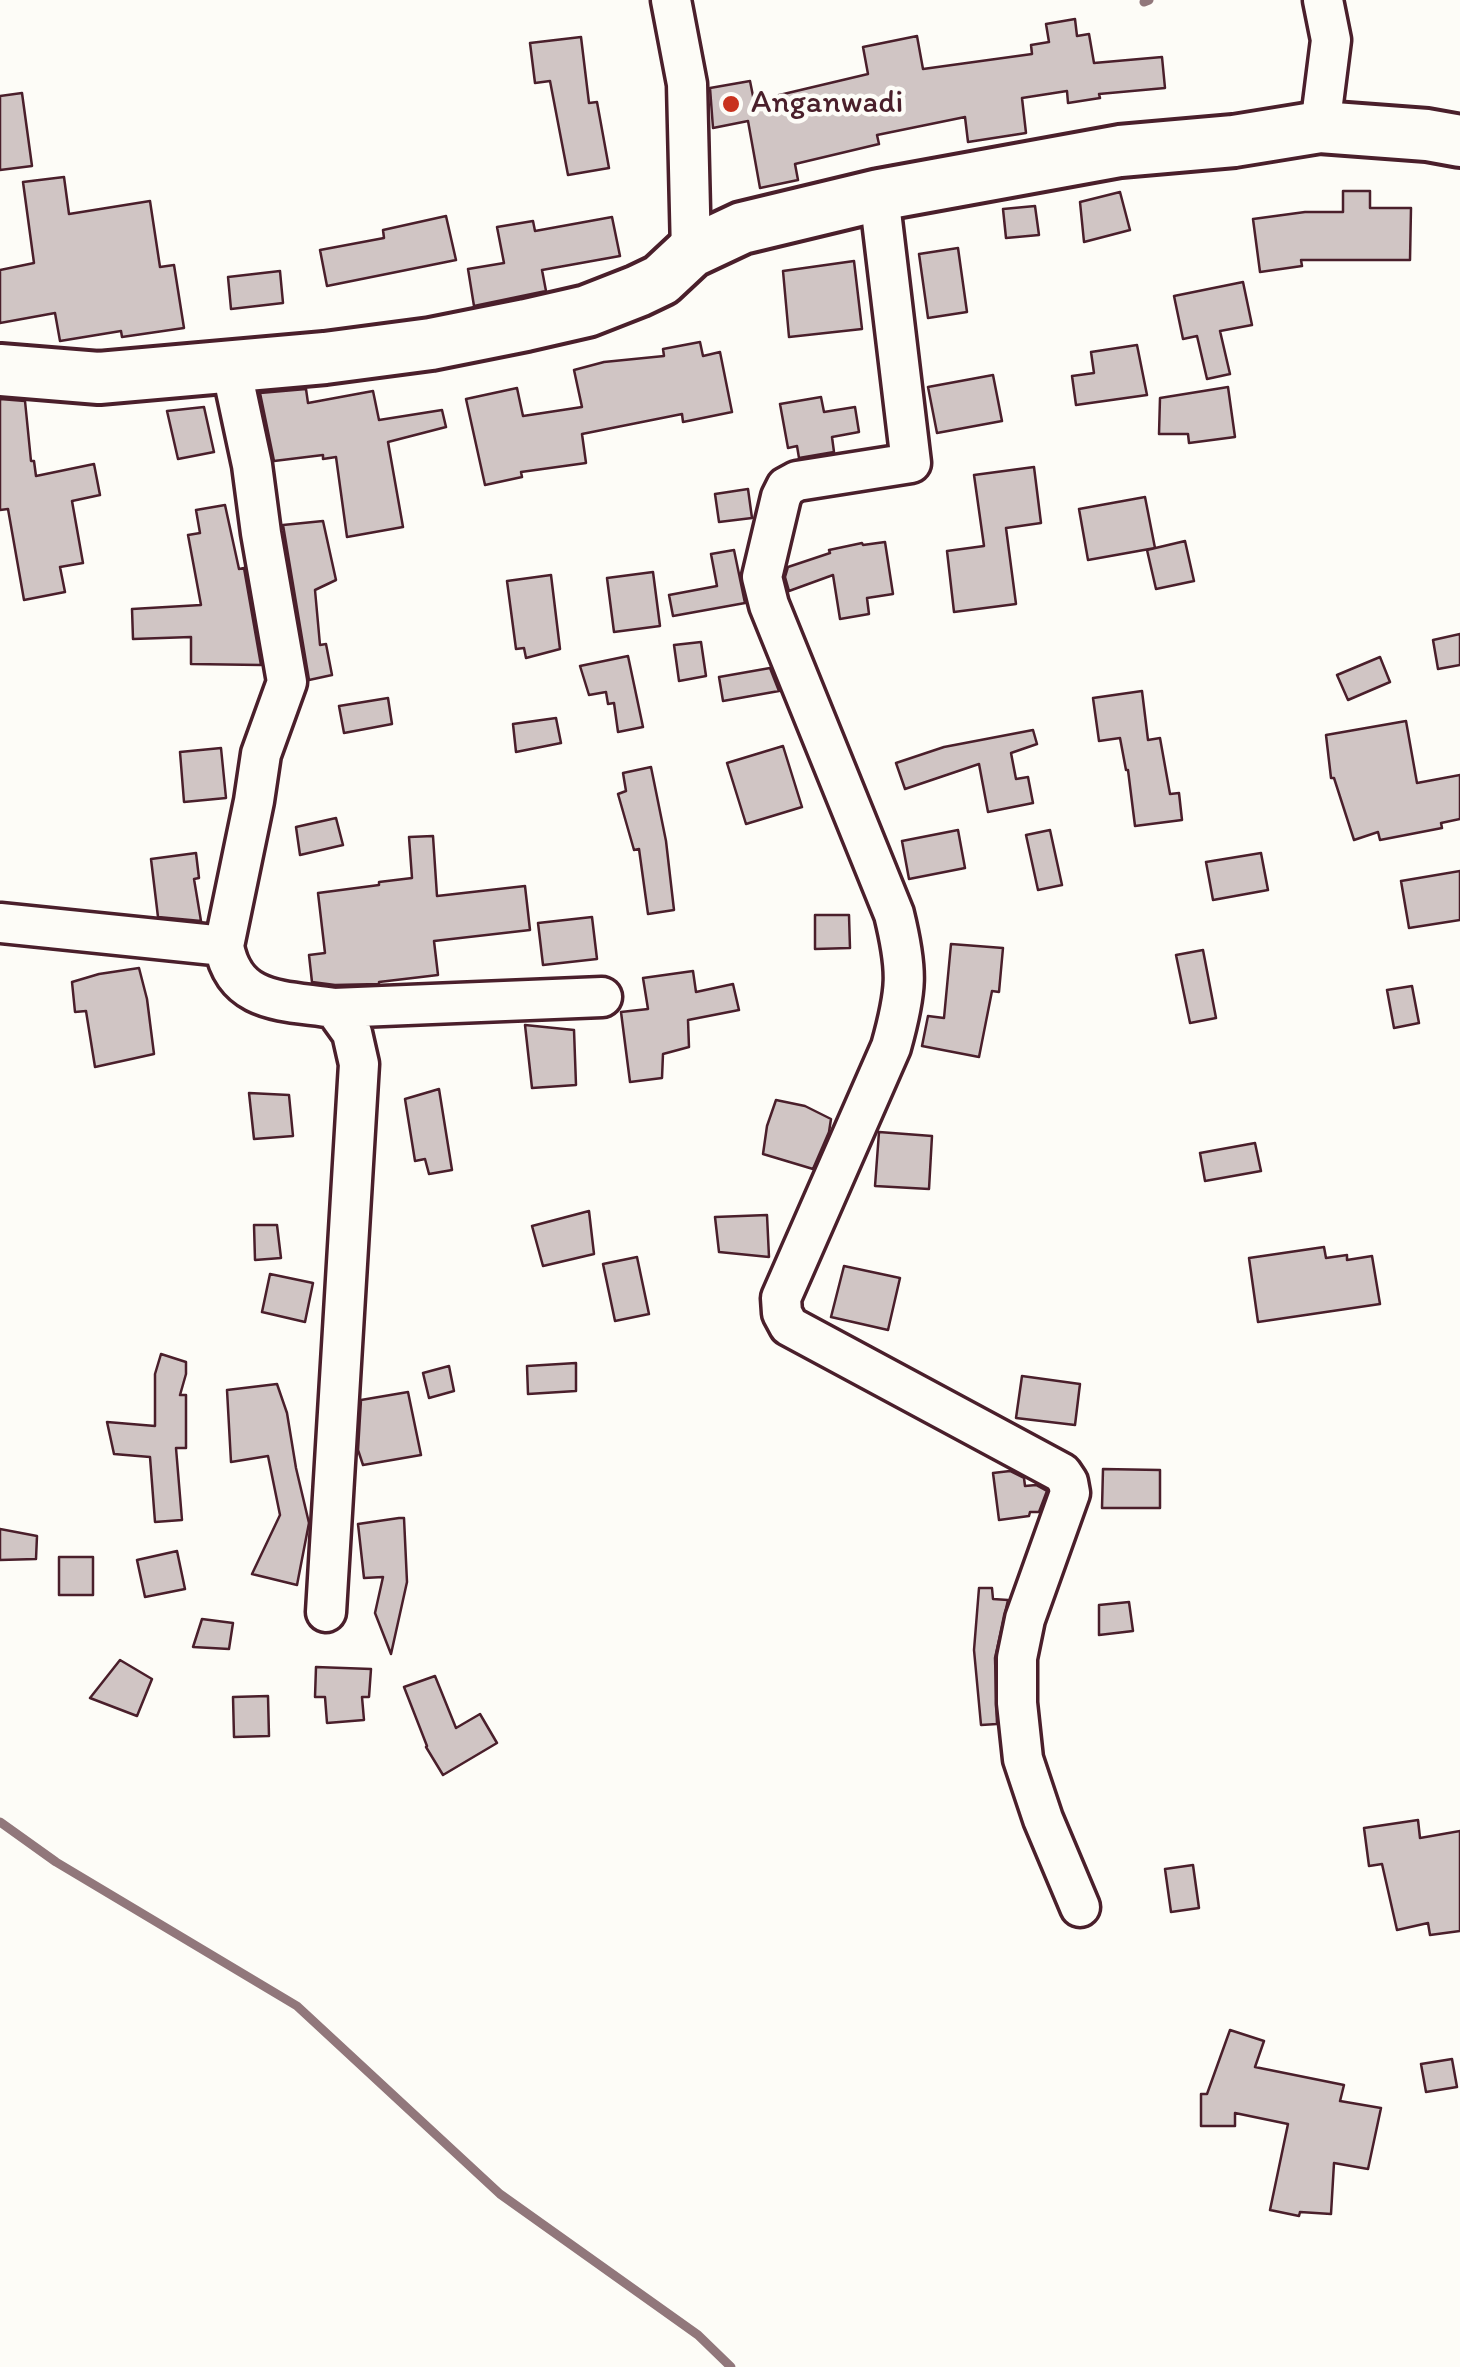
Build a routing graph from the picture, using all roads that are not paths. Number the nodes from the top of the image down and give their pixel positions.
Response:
1 (672, 0) edge
2 (1323, 0) edge
3 (1320, 127) junction
4 (1460, 141) edge
5 (879, 195) junction
6 (691, 252) junction
7 (231, 367) junction
8 (0, 370) edge
9 (0, 924) edge
10 (224, 946) junction
11 (602, 997) dead end
12 (334, 1008) junction
13 (326, 1612) dead end
14 (1080, 1907) dead end

1 - 6 street
2 - 3 street
3 - 4 main road
3 - 5 main road
5 - 6 main road
5 - 14 street
6 - 7 main road
7 - 8 main road
7 - 10 street
9 - 10 street
10 - 12 street
11 - 12 street
12 - 13 street

